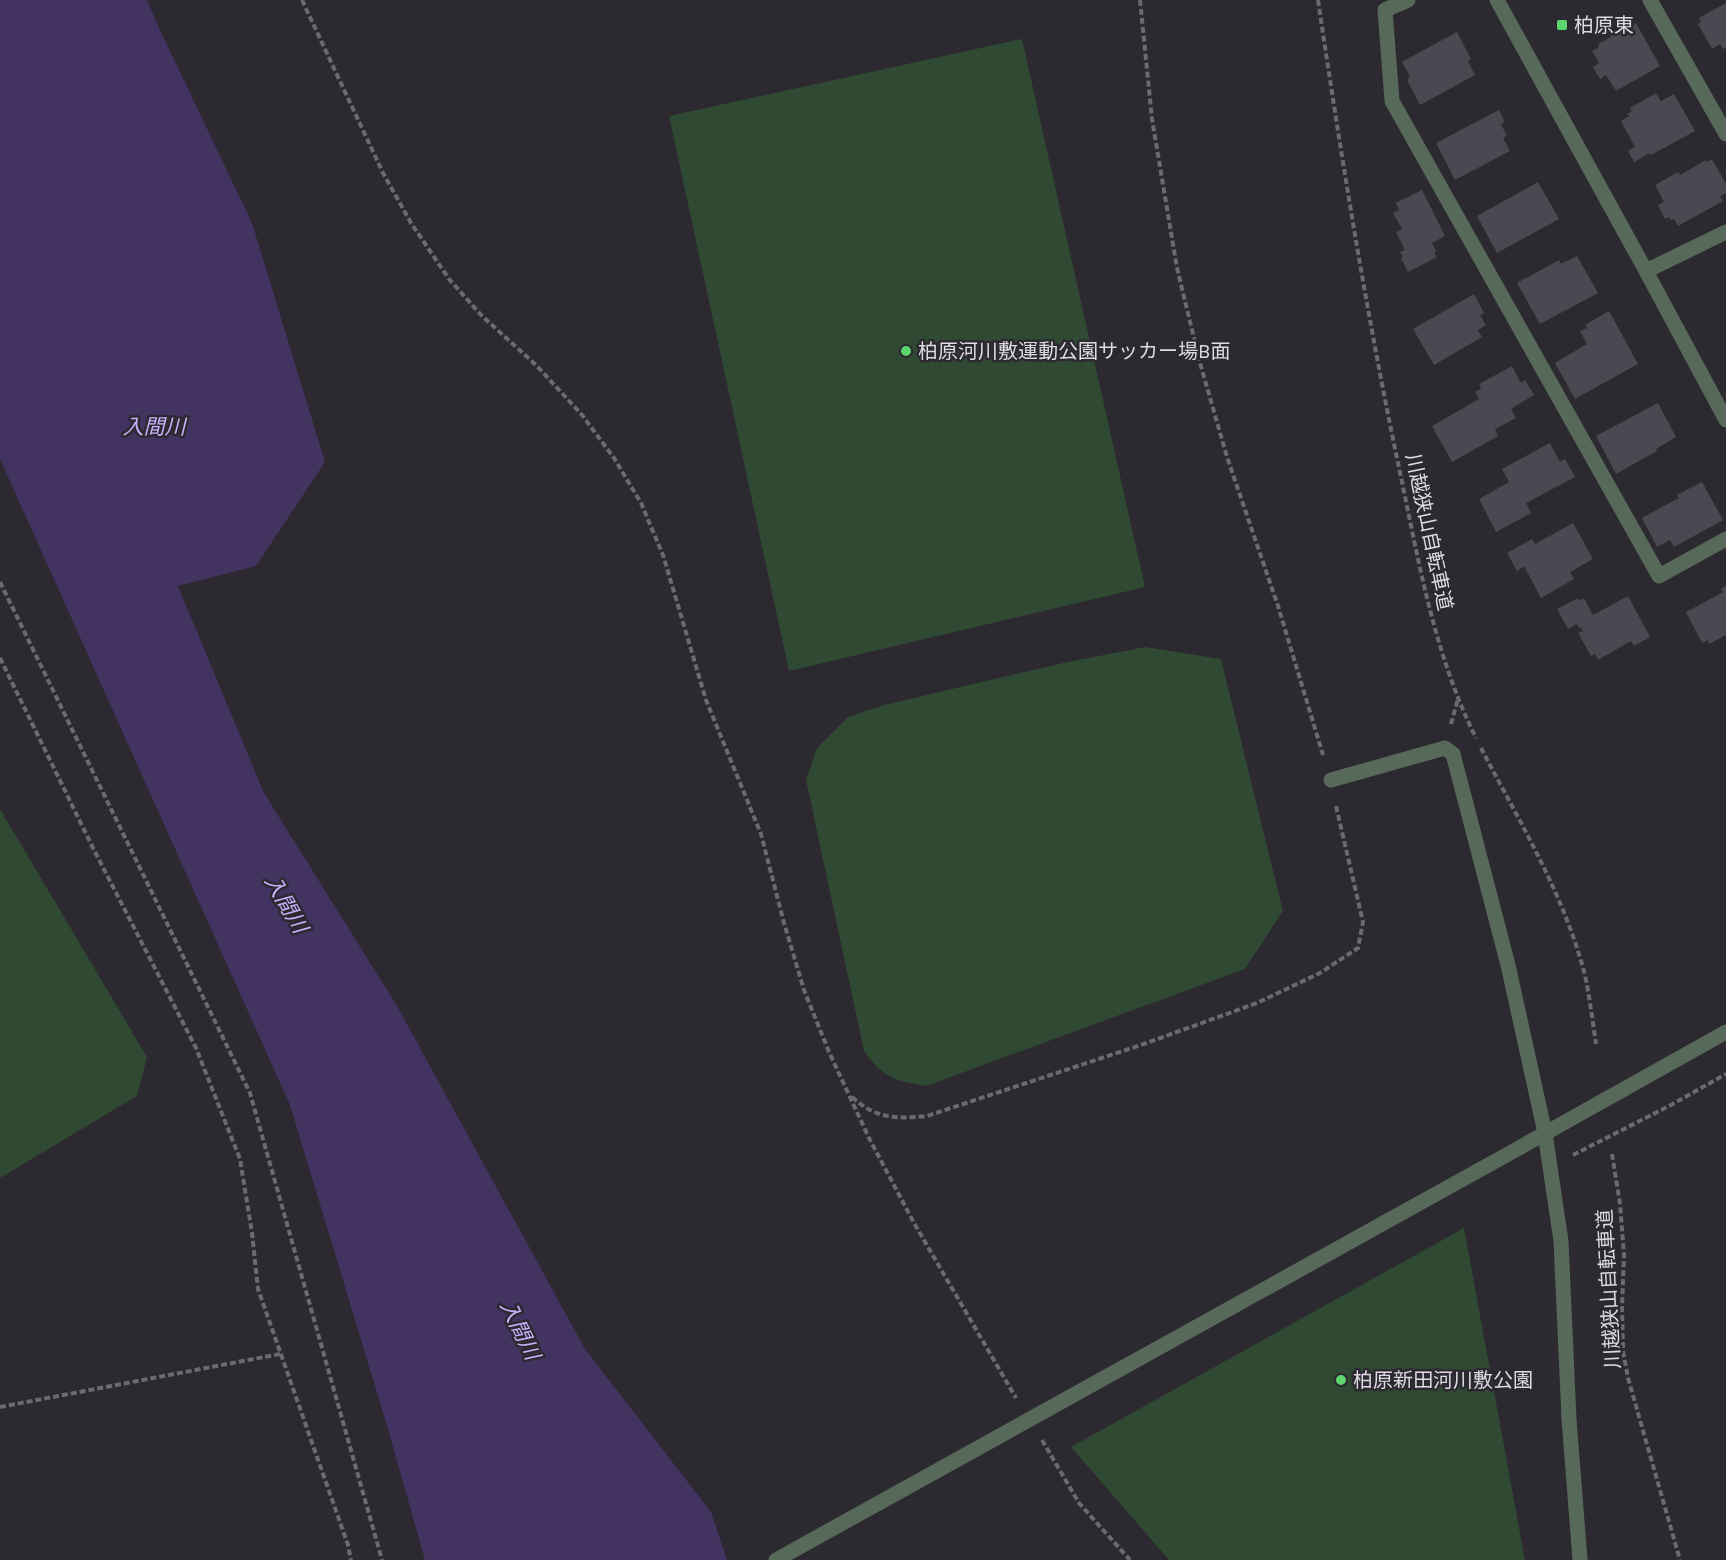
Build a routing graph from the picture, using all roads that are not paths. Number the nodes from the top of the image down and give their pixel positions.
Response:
1 (1408, 0) edge
2 (1497, 0) edge
3 (1650, 0) edge
4 (1726, 135) edge
5 (1726, 232) edge
6 (1646, 271) junction
7 (1726, 420) edge
8 (1726, 539) edge
9 (1330, 780) road end
10 (1726, 1032) edge
11 (1545, 1133) junction
12 (776, 1560) edge
13 (1581, 1560) edge

1 - 8 street
2 - 6 street
3 - 4 street
5 - 6 street
6 - 7 street
9 - 11 street
10 - 11 street
11 - 12 street, bridge
11 - 13 street

